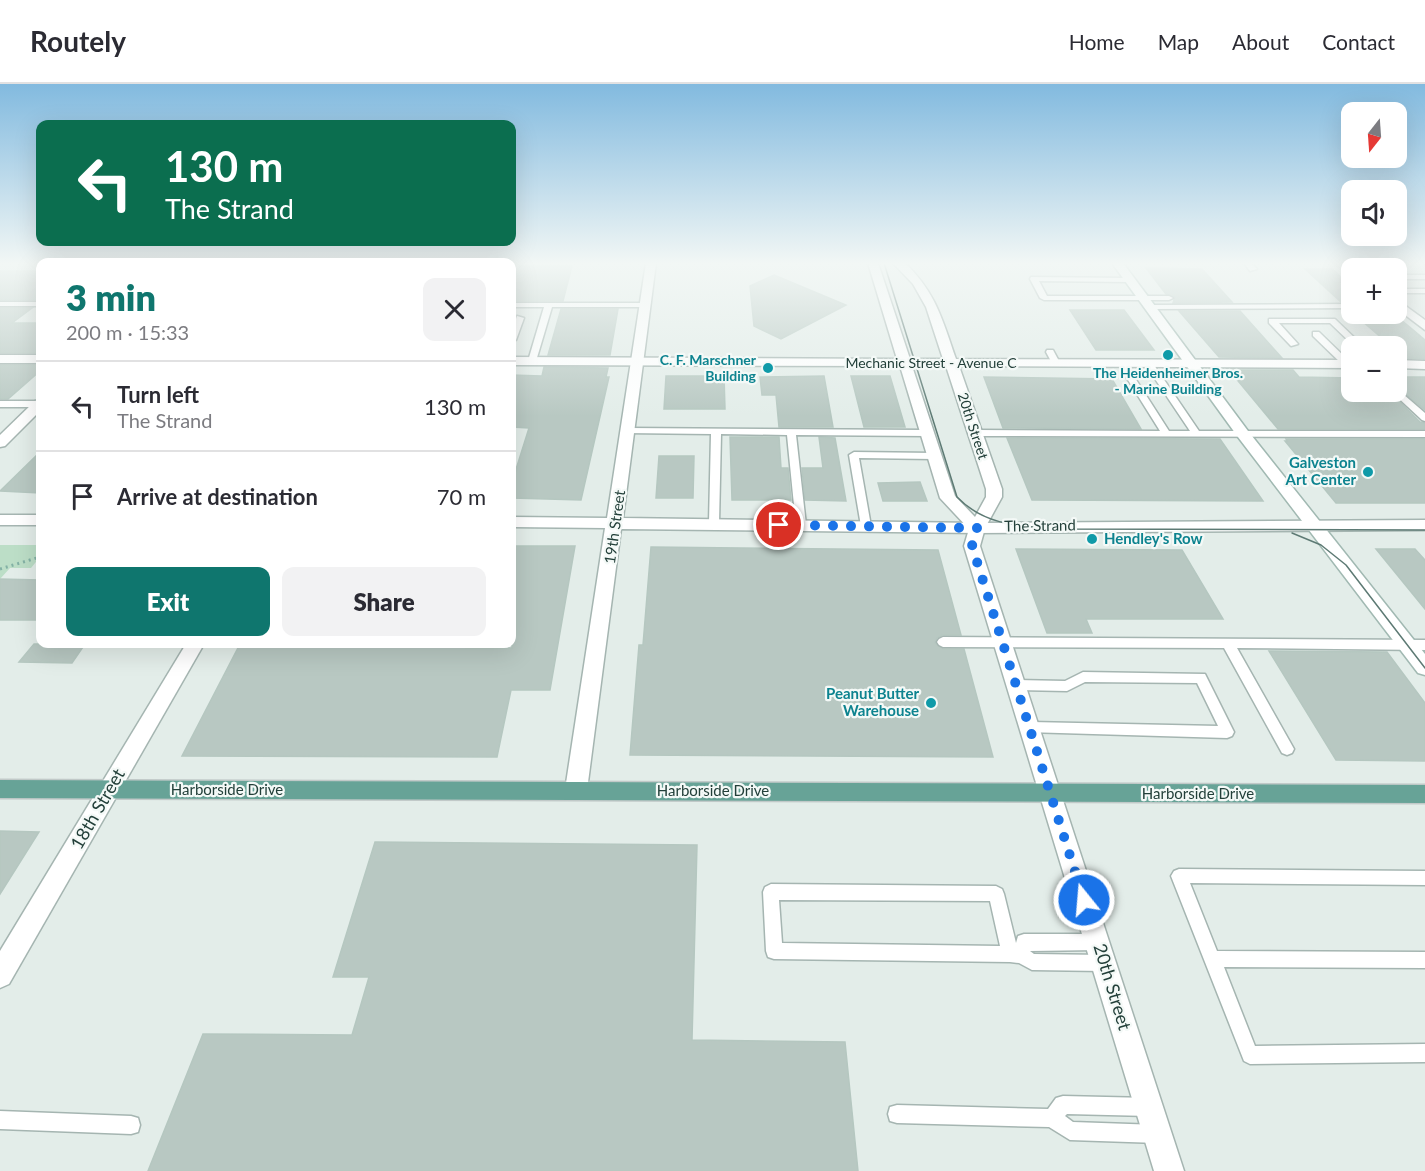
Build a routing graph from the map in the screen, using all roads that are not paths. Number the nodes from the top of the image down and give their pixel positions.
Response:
1 (546, 314) edge
2 (643, 314) edge
3 (889, 314) edge
4 (934, 314) edge
5 (1155, 314) edge
6 (1296, 314) edge
7 (1409, 314) edge
8 (520, 318) dead end
9 (1306, 324) junction
10 (1425, 326) edge
11 (516, 329) edge
12 (1316, 334) dead end
13 (1349, 336) edge
14 (1294, 344) dead end
15 (1341, 357) edge
16 (0, 359) edge
17 (36, 359) edge
18 (516, 361) edge
19 (532, 361) junction
20 (637, 362) junction
21 (905, 363) junction
22 (953, 363) junction
23 (1122, 364) junction
24 (1149, 364) junction
25 (1193, 364) junction
26 (1341, 364) edge
27 (1407, 364) edge
28 (1425, 364) edge
29 (1407, 401) edge
30 (0, 404) edge
31 (36, 404) edge
32 (36, 408) edge
33 (1425, 418) edge
34 (628, 431) junction
35 (716, 431) junction
36 (791, 432) junction
37 (927, 432) junction
38 (976, 433) junction
39 (1166, 434) junction
40 (1197, 434) junction
41 (1243, 434) junction
42 (1425, 434) edge
43 (0, 443) edge
44 (934, 456) junction
45 (0, 520) edge
46 (36, 520) edge
47 (516, 522) edge
48 (616, 522) junction
49 (714, 524) junction
50 (801, 525) junction
51 (1316, 525) junction
52 (1425, 525) edge
53 (866, 526) junction
54 (977, 528) junction
55 (943, 642) dead end
56 (1004, 643) junction
57 (1228, 644) junction
58 (1407, 645) junction
59 (1425, 645) edge
60 (193, 648) edge
61 (1425, 668) edge
62 (1017, 685) junction
63 (1031, 728) junction
64 (1287, 749) dead end
65 (0, 789) edge
66 (109, 790) junction
67 (576, 790) junction
68 (1051, 793) junction
69 (1425, 794) edge
70 (1425, 878) edge
71 (1101, 953) junction
72 (1016, 954) junction
73 (1212, 959) junction
74 (1425, 960) edge
75 (0, 975) edge
76 (1425, 1053) edge
77 (1149, 1107) junction
78 (897, 1114) dead end
79 (1052, 1118) junction
80 (0, 1120) edge
81 (131, 1125) dead end
82 (1158, 1134) junction
83 (1169, 1171) edge

1 - 19 lane
2 - 20 street, 19th Street
3 - 21 street
4 - 22 street, 20th Street
5 - 25 street
6 - 9 lane
7 - 10 street
8 - 11 lane
9 - 13 lane
9 - 14 lane
12 - 15 lane
16 - 17 street
18 - 19 street, Mechanic Street - Avenue C
19 - 20 street, Mechanic Street - Avenue C
20 - 21 street, Mechanic Street - Avenue C
20 - 34 street, 19th Street
21 - 22 street, Mechanic Street - Avenue C
21 - 37 street
22 - 23 street, Mechanic Street - Avenue C
22 - 38 street, 20th Street
23 - 24 street, Mechanic Street - Avenue C
23 - 39 lane
24 - 25 street, Mechanic Street - Avenue C
24 - 40 lane
25 - 26 street, Mechanic Street - Avenue C
25 - 41 street
27 - 28 street
29 - 33 lane
30 - 31 lane
32 - 43 street
34 - 35 lane
34 - 48 street, 19th Street
35 - 36 lane
35 - 49 lane
36 - 37 lane
36 - 50 lane
37 - 44 street
38 - 39 lane
38 - 54 street, 20th Street
39 - 40 lane
40 - 41 lane
41 - 42 lane
41 - 51 street
44 - 53 lane
44 - 54 street
45 - 46 street
47 - 48 street, The Strand
48 - 49 street, The Strand
48 - 67 street, 19th Street
49 - 50 street, The Strand
50 - 53 street, The Strand
51 - 52 street, The Strand
51 - 54 street, The Strand
51 - 58 street
53 - 54 street, The Strand
54 - 56 street, 20th Street
55 - 56 lane
56 - 57 lane
56 - 62 street, 20th Street
57 - 58 lane
57 - 64 lane
58 - 59 lane
58 - 61 street
60 - 66 street, 18th Street
62 - 63 street, 20th Street
62 - 63 lane
63 - 68 street, 20th Street
65 - 66 main road, Harborside Drive
66 - 67 main road, Harborside Drive
66 - 75 street, 18th Street
67 - 68 main road, Harborside Drive
68 - 69 main road, Harborside Drive
68 - 71 street, 20th Street
70 - 73 lane
71 - 72 lane
71 - 77 street, 20th Street
72 - 72 lane
73 - 74 lane
73 - 76 lane
77 - 79 lane
77 - 82 street, 20th Street
78 - 79 lane
79 - 82 lane
80 - 81 lane
82 - 83 street, 20th Street

